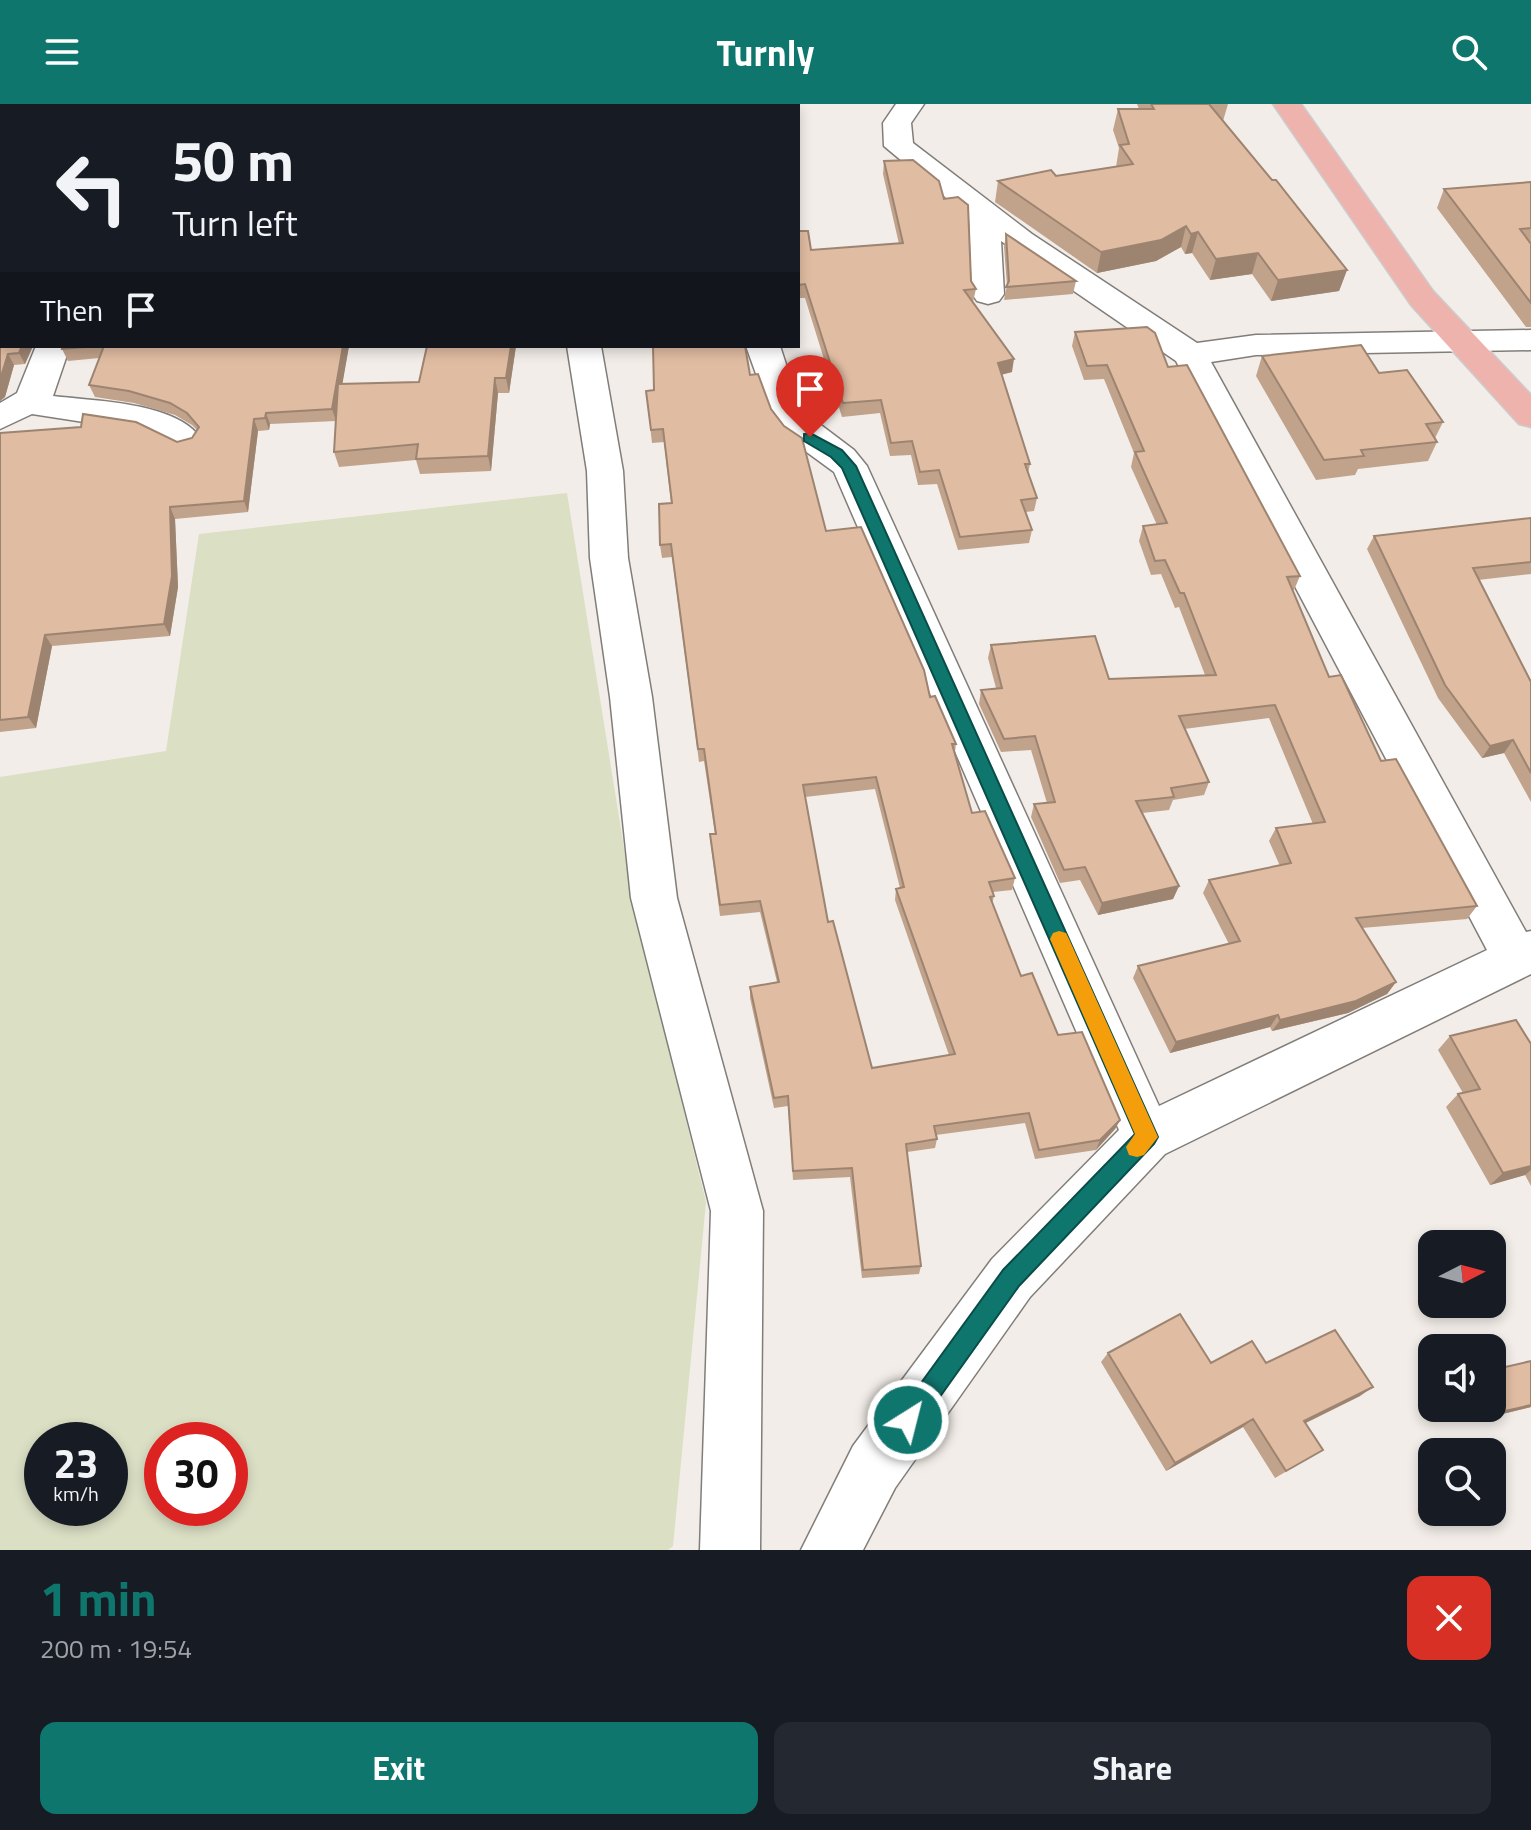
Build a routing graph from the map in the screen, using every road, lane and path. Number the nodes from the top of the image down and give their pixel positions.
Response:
1 (910, 104) edge
2 (1287, 104) edge
3 (984, 213) junction
4 (988, 294) dead end
5 (1531, 340) edge
6 (1463, 342) junction
7 (52, 348) edge
8 (584, 348) edge
9 (764, 348) edge
10 (1190, 355) junction
11 (32, 399) junction
12 (1531, 416) edge
13 (0, 418) edge
14 (183, 439) edge
15 (1523, 954) edge
16 (1147, 1137) junction
17 (730, 1550) edge
18 (831, 1550) edge

1 - 3 street
2 - 6 main road
3 - 4 street
3 - 10 street
5 - 6 street
6 - 10 street
6 - 12 main road
7 - 11 street
8 - 17 street
9 - 16 street
10 - 15 street
11 - 13 street
11 - 14 street
15 - 16 street
16 - 18 street

